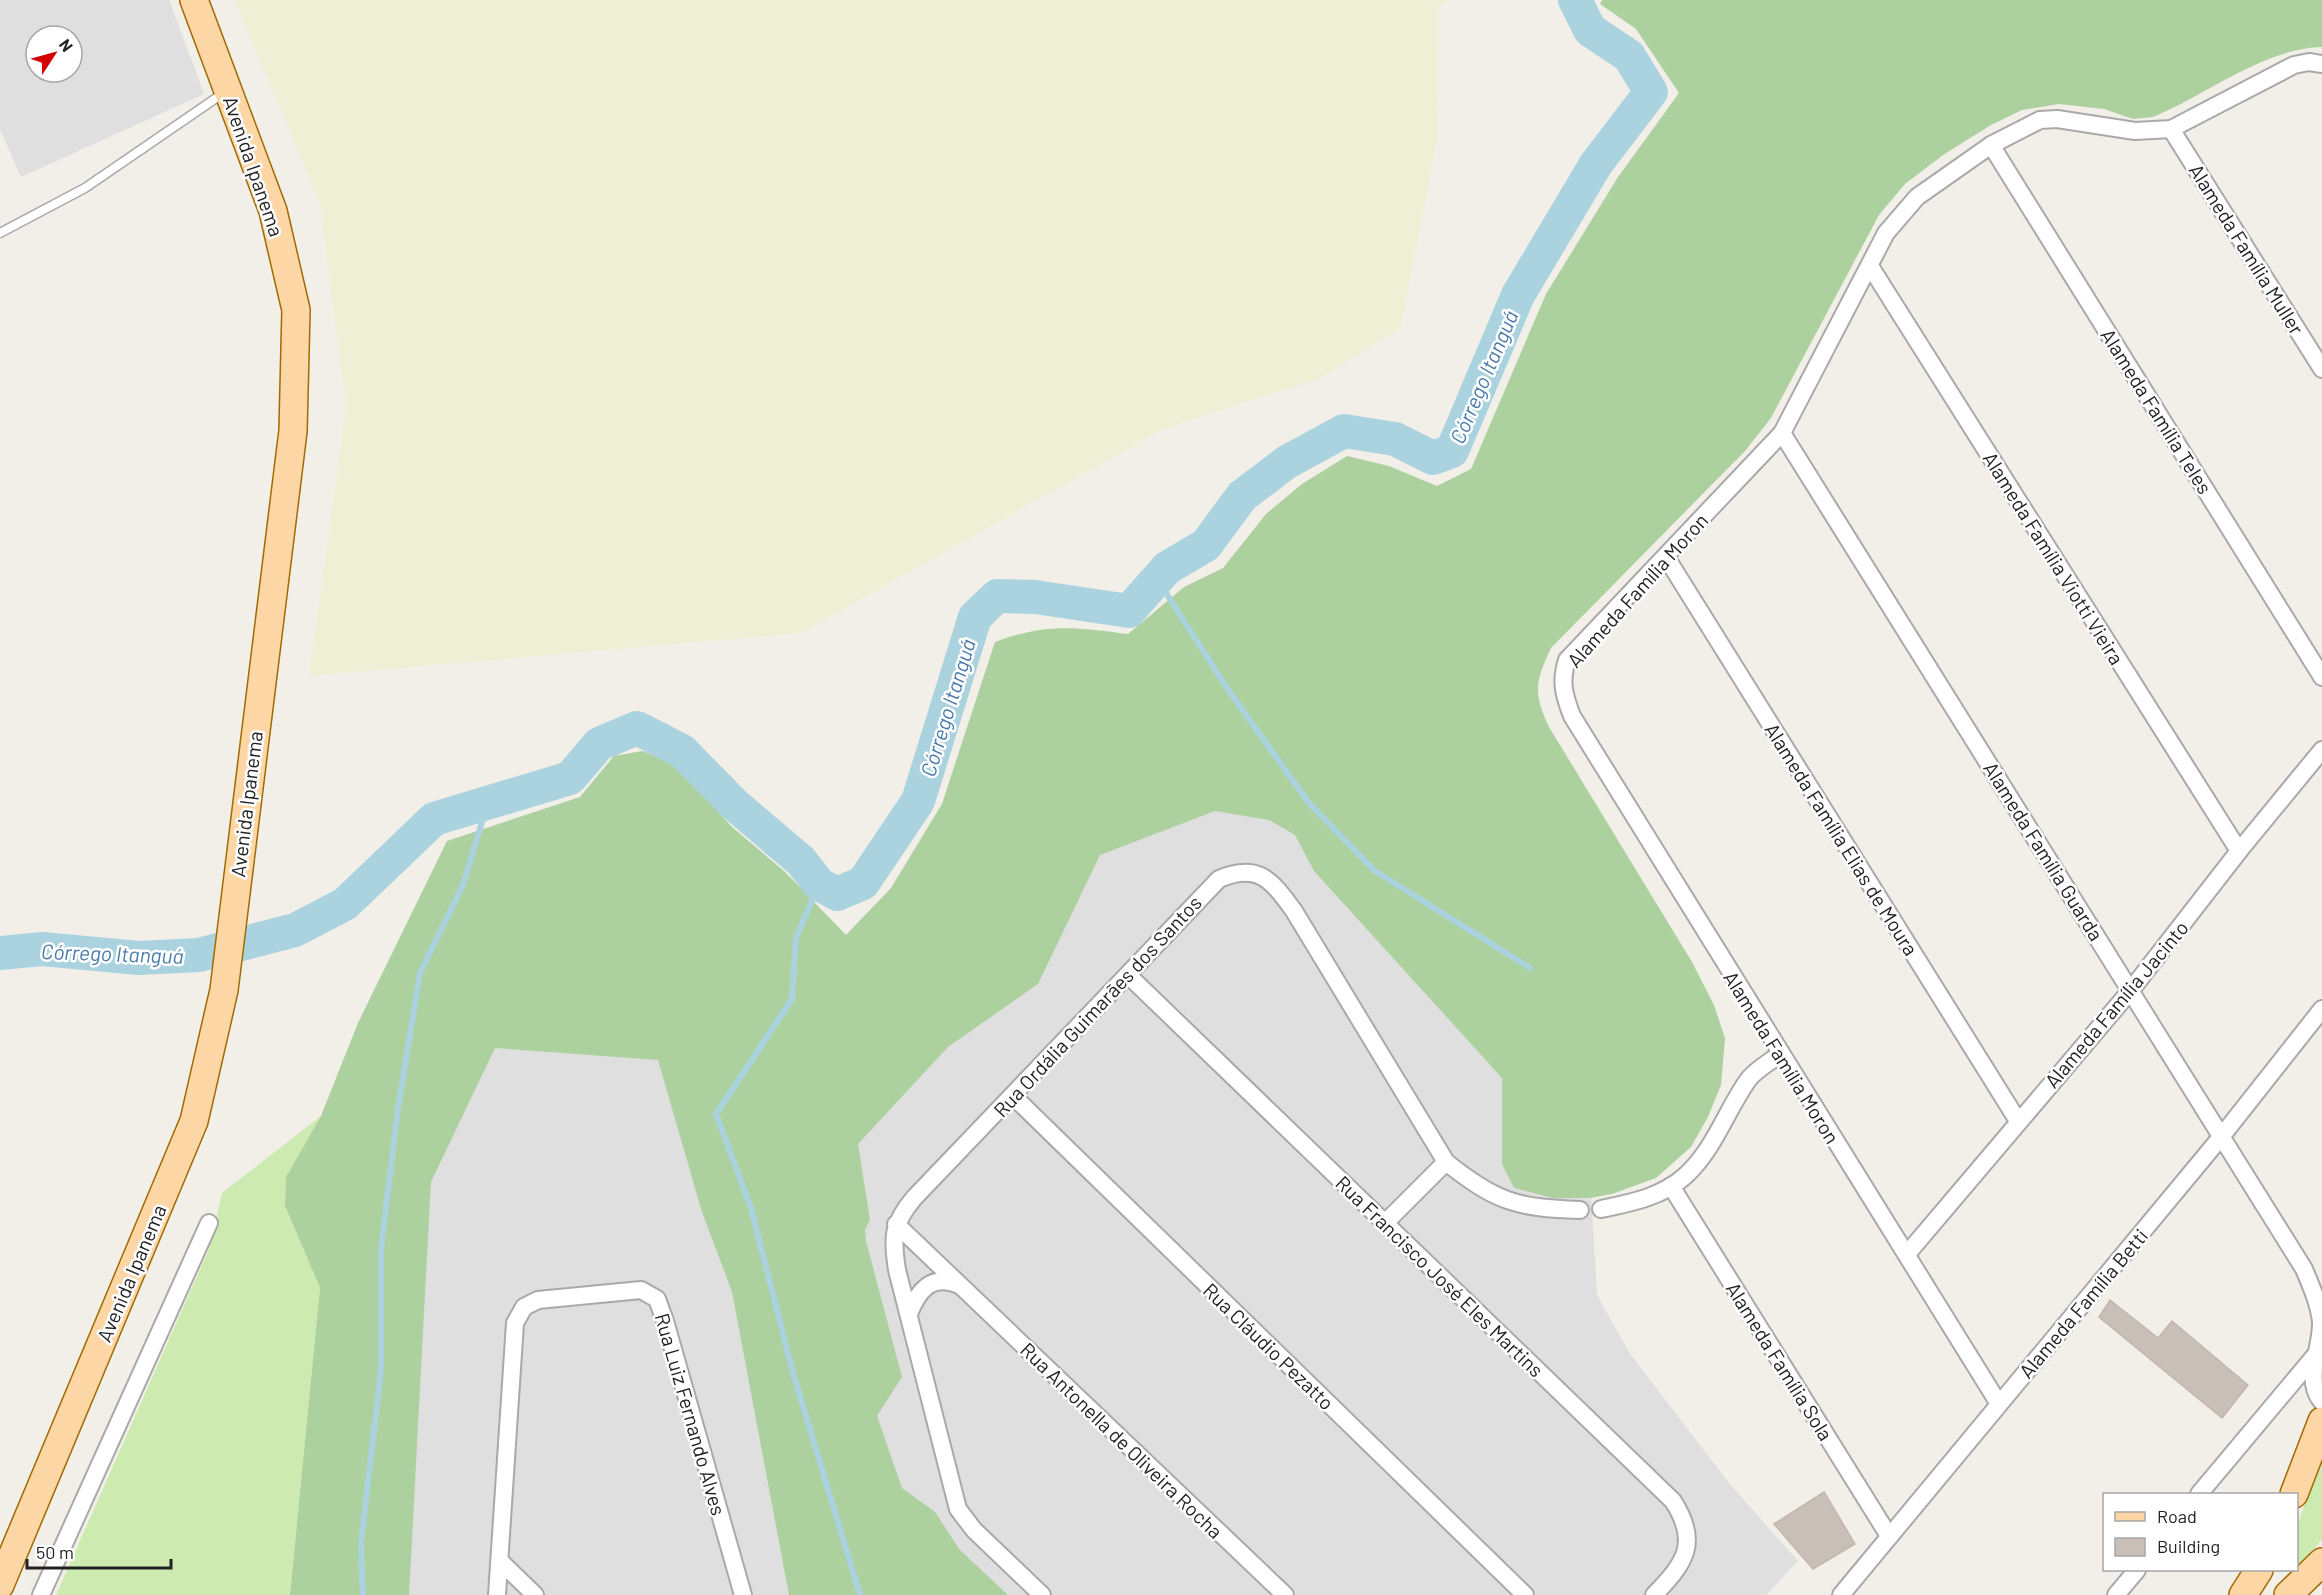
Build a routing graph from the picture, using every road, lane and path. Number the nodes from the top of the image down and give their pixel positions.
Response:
1 (194, 0) edge
2 (2322, 64) edge
3 (228, 90) junction
4 (2171, 129) junction
5 (1991, 145) junction
6 (0, 233) edge
7 (1869, 266) junction
8 (2322, 369) edge
9 (1782, 433) junction
10 (1666, 557) junction
11 (2322, 677) edge
12 (2322, 750) edge
13 (2239, 851) junction
14 (1129, 976) junction
15 (2131, 990) junction
16 (2322, 1009) edge
17 (1780, 1054) junction
18 (1013, 1096) junction
19 (2018, 1121) junction
20 (2221, 1137) junction
21 (1446, 1162) junction
22 (1671, 1186) junction
23 (1600, 1209) dead end
24 (1580, 1210) dead end
25 (1386, 1222) junction
26 (209, 1223) dead end
27 (896, 1224) junction
28 (1906, 1254) junction
29 (2304, 1269) junction
30 (2322, 1284) edge
31 (960, 1285) junction
32 (909, 1314) junction
33 (2322, 1347) edge
34 (2322, 1402) edge
35 (1999, 1404) junction
36 (2322, 1421) edge
37 (2200, 1493) edge
38 (2294, 1493) edge
39 (1889, 1536) junction
40 (501, 1562) junction
41 (2322, 1562) edge
42 (2135, 1571) edge
43 (2258, 1571) edge
44 (0, 1585) edge
45 (41, 1595) edge
46 (497, 1595) edge
47 (535, 1595) edge
48 (743, 1595) edge
49 (1042, 1595) edge
50 (1285, 1595) edge
51 (1525, 1595) edge
52 (1654, 1595) edge
53 (1841, 1595) edge
54 (2116, 1595) edge
55 (2243, 1595) edge
56 (2288, 1595) edge

1 - 3 main road, Avenida Ipanema
2 - 4 street, Alameda Família Moron
3 - 6 lane
3 - 44 main road, Avenida Ipanema
4 - 5 street, Alameda Família Moron
4 - 8 street, Alameda Família Muller
5 - 7 street, Alameda Família Moron
5 - 11 street, Alameda Família Teles
7 - 9 street, Alameda Família Moron
7 - 13 street, Alameda Família Viotti Vieira
9 - 10 street, Alameda Família Moron
9 - 15 street, Alameda Família Guarda
10 - 17 street, Alameda Família Moron
10 - 19 street, Alameda Família Elias de Moura
12 - 13 street, Alameda Família Jacinto
13 - 15 street, Alameda Família Jacinto
14 - 18 street, Rua Ordália Guimarães dos Santos
14 - 21 street, Rua Ordália Guimarães dos Santos
14 - 25 street, Rua Francisco José Eles Martins
15 - 19 street, Alameda Família Jacinto
15 - 20 street, Alameda Família Guarda
16 - 20 street, Alameda Família Betti
17 - 22 street
17 - 28 street, Alameda Família Moron
18 - 27 street, Rua Ordália Guimarães dos Santos
18 - 51 street, Rua Cláudio Pezatto
19 - 28 street, Alameda Família Jacinto
20 - 29 street, Alameda Família Guarda
20 - 35 street, Alameda Família Betti
21 - 24 street, Rua Ordália Guimarães dos Santos
21 - 25 street
22 - 23 street
22 - 39 street, Alameda Família Sola
25 - 52 street, Rua Francisco José Eles Martins
26 - 45 street
27 - 31 street, Rua Antonella de Oliveira Rocha
27 - 32 street
28 - 35 street, Alameda Família Moron
29 - 30 street, Alameda Família Guarda
29 - 33 street, Alameda Família Guarda
31 - 32 street
31 - 50 street, Rua Antonella de Oliveira Rocha
32 - 49 street
33 - 34 street, Alameda Família Guarda
33 - 37 street
35 - 39 street, Alameda Família Betti
36 - 38 main road
39 - 53 street, Alameda Família Betti
40 - 46 street, Rua Luiz Fernando Alves
40 - 47 street
40 - 48 street, Rua Luiz Fernando Alves
41 - 56 main road
42 - 54 street
43 - 55 main road

